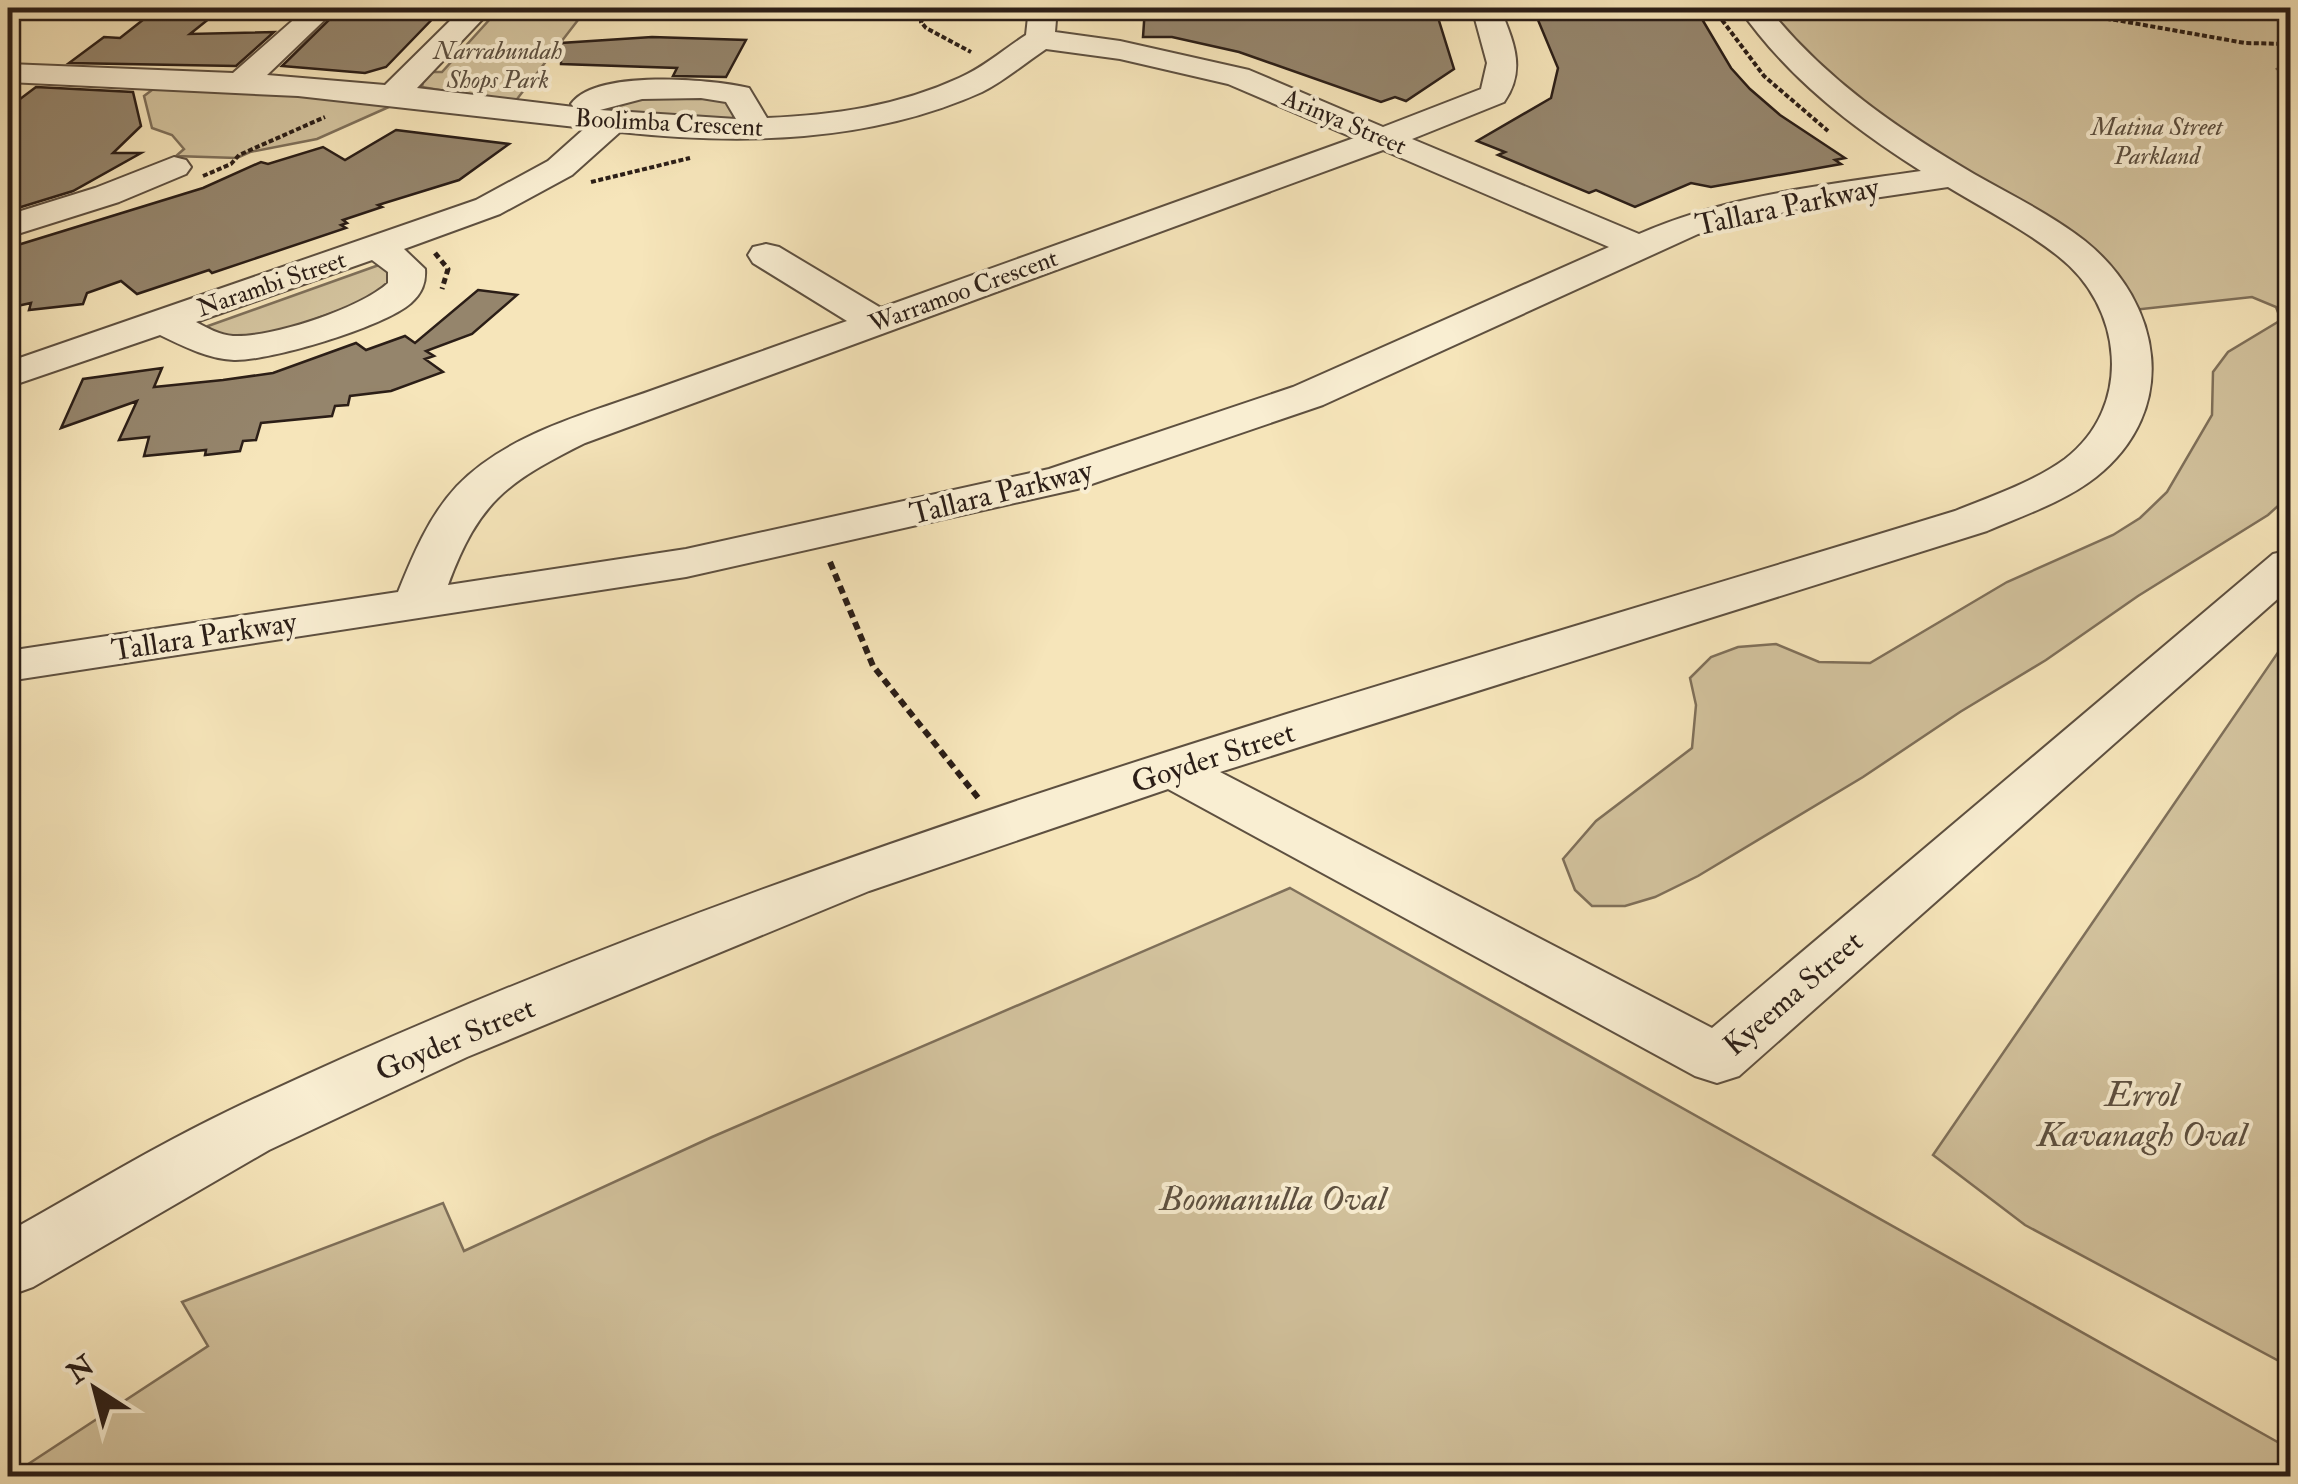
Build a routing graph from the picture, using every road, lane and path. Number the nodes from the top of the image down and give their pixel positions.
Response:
1 (323, 8) edge
2 (479, 8) edge
3 (1486, 8) edge
4 (1753, 8) edge
5 (2008, 8) edge
6 (923, 18) dead end
7 (1042, 23) edge
8 (2290, 44) edge
9 (961, 48) dead end
10 (8, 74) edge
11 (240, 84) junction
12 (393, 95) junction
13 (558, 116) junction
14 (609, 124) junction
15 (758, 129) junction
16 (1385, 138) junction
17 (174, 167) dead end
18 (1953, 176) junction
19 (8, 226) edge
20 (378, 246) junction
21 (1637, 246) junction
22 (766, 255) dead end
23 (163, 321) junction
24 (876, 322) junction
25 (8, 375) edge
26 (828, 559) dead end
27 (2290, 564) edge
28 (417, 604) junction
29 (8, 666) edge
30 (1172, 769) junction
31 (998, 794) dead end
32 (979, 800) joint
33 (8, 1266) edge

1 - 11 street
2 - 12 street
3 - 16 street, Warramoo Crescent
4 - 18 street, Goyder Street
5 - 8 path
6 - 9 path
7 - 15 street, Boolimba Crescent
7 - 16 street, Arinya Street
10 - 11 street, Boolimba Crescent
11 - 12 street, Boolimba Crescent
12 - 13 street, Boolimba Crescent
13 - 14 street, Boolimba Crescent
13 - 15 street
14 - 15 street, Boolimba Crescent
14 - 20 street, Narambi Street
16 - 21 street, Arinya Street
16 - 24 street, Warramoo Crescent
17 - 19 street
18 - 21 street, Tallara Parkway
18 - 30 street, Goyder Street
20 - 23 street, Narambi Street
20 - 23 street, Narambi Street
21 - 28 street, Tallara Parkway
22 - 24 street
23 - 25 street, Narambi Street
24 - 28 street, Warramoo Crescent
26 - 32 path
27 - 30 street, Kyeema Street
28 - 29 street, Tallara Parkway
30 - 33 street, Goyder Street
31 - 32 path

